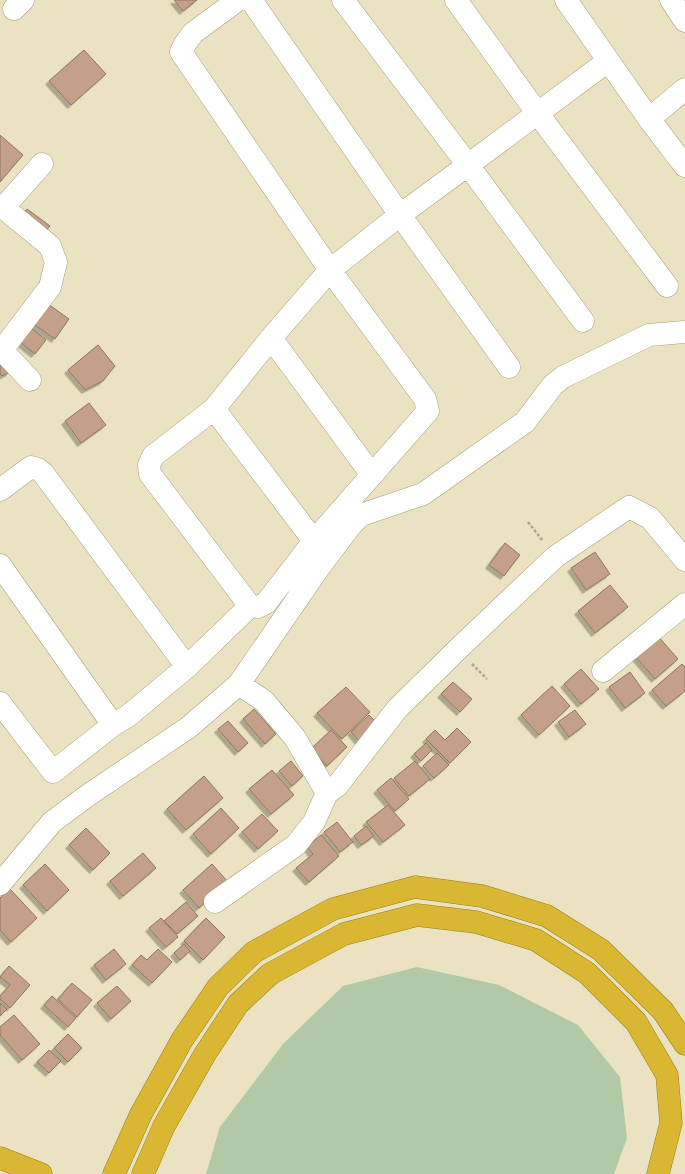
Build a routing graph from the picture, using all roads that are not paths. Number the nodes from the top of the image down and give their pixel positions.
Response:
1 (238, 0) edge
2 (251, 0) edge
3 (343, 0) edge
4 (456, 0) edge
5 (566, 0) edge
6 (671, 0) edge
7 (685, 21) edge
8 (608, 61) junction
9 (685, 89) edge
10 (538, 114) junction
11 (649, 119) junction
12 (42, 164) dead end
13 (468, 165) junction
14 (685, 166) edge
15 (2, 206) edge
16 (400, 214) junction
17 (330, 270) junction
18 (667, 286) dead end
19 (583, 321) dead end
20 (685, 332) edge
21 (271, 338) junction
22 (1, 349) edge
23 (509, 366) dead end
24 (30, 380) dead end
25 (214, 409) junction
26 (372, 475) junction
27 (0, 490) edge
28 (314, 541) junction
29 (685, 560) edge
30 (0, 565) edge
31 (685, 604) edge
32 (250, 606) junction
33 (187, 667) junction
34 (603, 672) dead end
35 (239, 684) junction
36 (0, 703) edge
37 (113, 725) junction
38 (327, 793) junction
39 (0, 884) edge
40 (215, 902) dead end
41 (685, 1044) edge
42 (0, 1158) edge
43 (41, 1174) edge
44 (114, 1174) edge
45 (143, 1174) edge
46 (658, 1174) edge

1 - 17 street
2 - 16 street
3 - 13 street
4 - 10 street
5 - 8 street
6 - 7 street
8 - 10 street
8 - 11 street
9 - 11 street
10 - 13 street
10 - 18 street
11 - 14 street
12 - 15 street
13 - 16 street
13 - 19 street
15 - 22 street
16 - 17 street
16 - 23 street
17 - 21 street
17 - 26 street
20 - 35 street
21 - 25 street
21 - 26 street
22 - 24 street
25 - 28 street
25 - 32 street
26 - 28 street
27 - 33 street
28 - 32 street
29 - 38 street
30 - 37 street
31 - 34 street
32 - 33 street
33 - 37 street
35 - 38 street
35 - 39 street
36 - 37 street
38 - 40 street
41 - 44 highway
42 - 43 highway
45 - 46 highway

